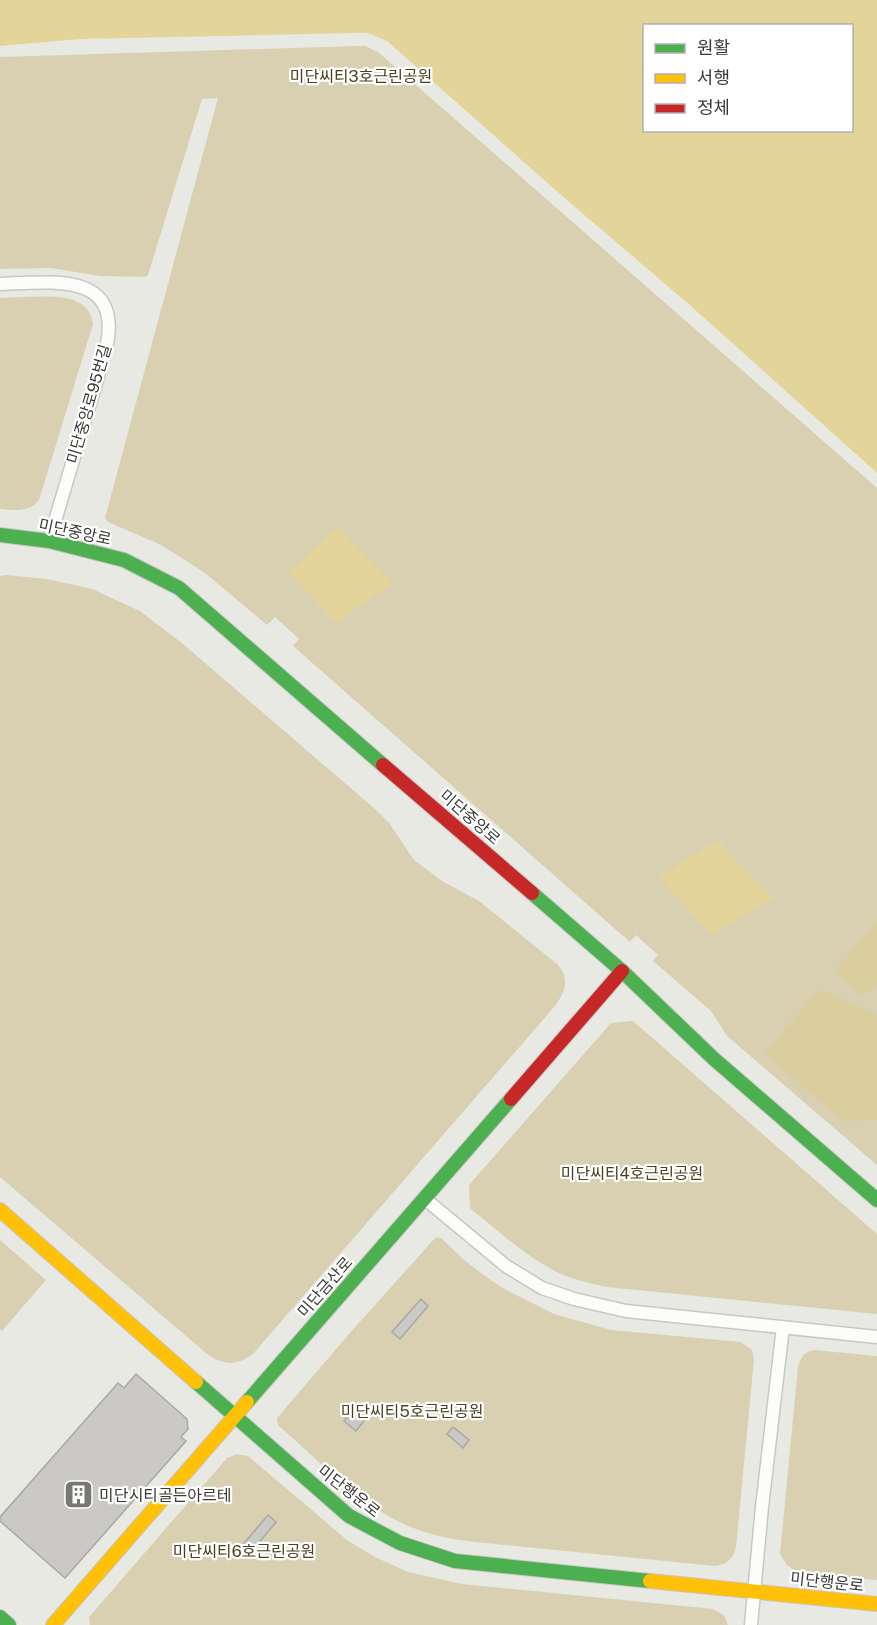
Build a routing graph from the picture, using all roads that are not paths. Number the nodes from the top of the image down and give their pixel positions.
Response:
1 (0, 284) edge
2 (0, 535) edge
3 (49, 541) junction
4 (622, 971) junction
5 (424, 1198) junction
6 (877, 1200) edge
7 (0, 1210) edge
8 (783, 1327) junction
9 (877, 1337) edge
10 (235, 1416) junction
11 (754, 1591) junction
12 (877, 1604) edge
13 (0, 1617) edge
14 (9, 1625) edge
15 (53, 1625) edge
16 (751, 1625) edge

1 - 3 street, 미단중앙로95번길
2 - 3 street, 미단중앙로
3 - 4 street, 미단중앙로
4 - 5 street, 미단금산로
4 - 6 street, 미단중앙로
5 - 8 street
5 - 10 street, 미단금산로
7 - 10 street, 미단행운로
8 - 9 street
8 - 11 street
10 - 11 street, 미단행운로
10 - 15 street, 미단금산로
11 - 12 street, 미단행운로
11 - 16 street
13 - 14 street

